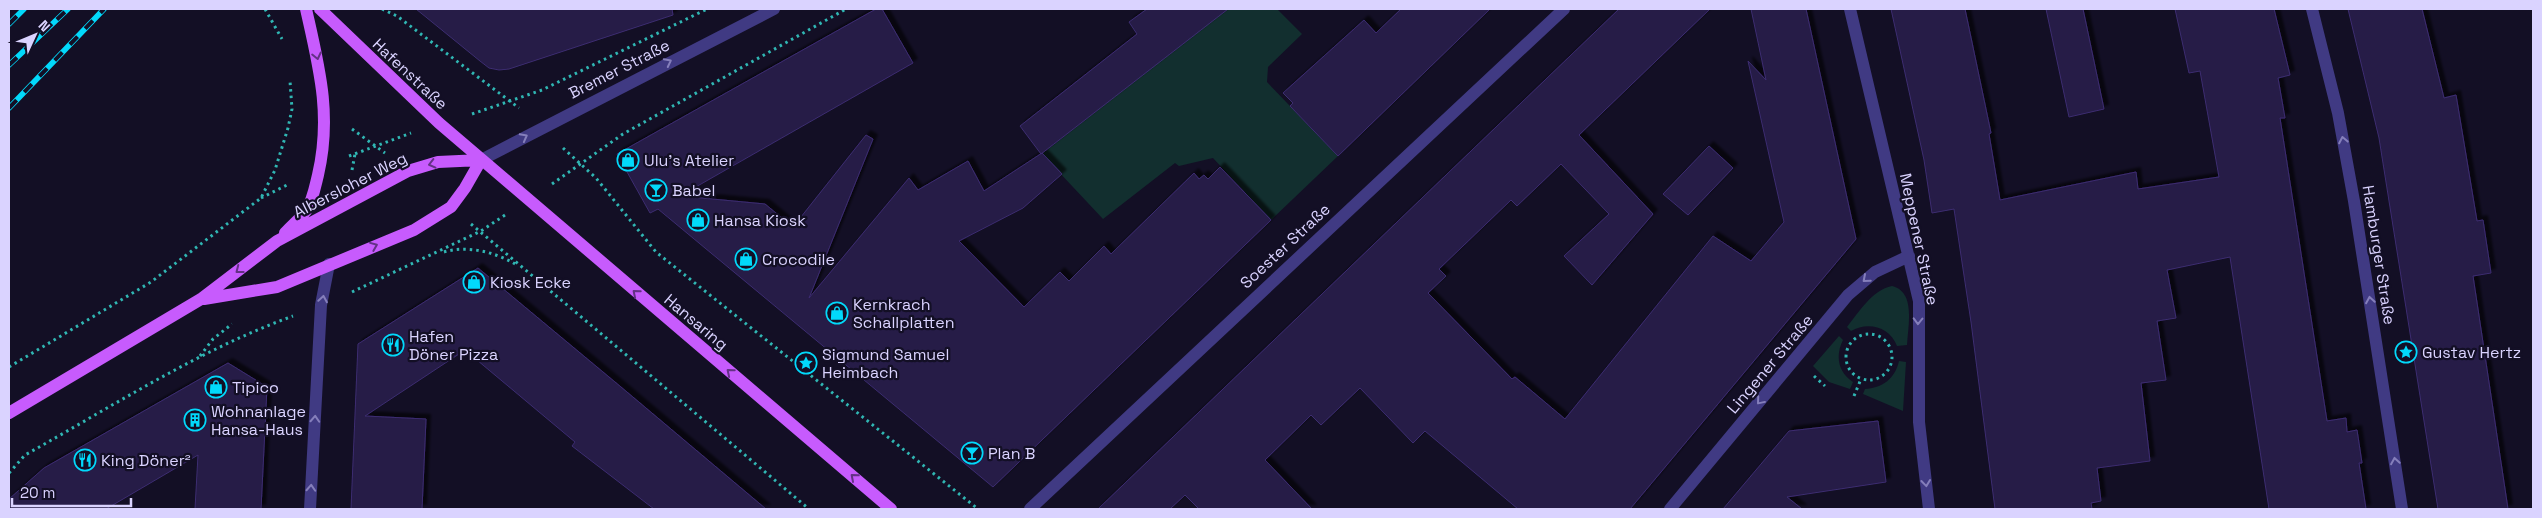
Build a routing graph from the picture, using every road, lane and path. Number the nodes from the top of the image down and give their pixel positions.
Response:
1 (265, 9) edge
2 (306, 9) edge
3 (320, 9) edge
4 (382, 9) edge
5 (708, 9) edge
6 (774, 9) edge
7 (846, 9) edge
8 (1564, 9) edge
9 (1850, 9) edge
10 (2312, 9) edge
11 (286, 46) dead end
12 (290, 73) dead end
13 (512, 102) junction
14 (292, 109) junction
15 (325, 120) junction
16 (439, 123) junction
17 (541, 128) junction
18 (376, 145) junction
19 (355, 153) dead end
20 (481, 160) junction
21 (582, 164) junction
22 (408, 171) junction
23 (451, 207) junction
24 (481, 232) junction
25 (277, 241) junction
26 (432, 256) junction
27 (1909, 256) junction
28 (329, 264) junction
29 (523, 269) junction
30 (201, 299) junction
31 (321, 305) junction
32 (9, 367) edge
33 (1861, 379) junction
34 (1854, 396) dead end
35 (9, 413) edge
36 (9, 473) edge
37 (310, 509) edge
38 (809, 509) edge
39 (890, 509) edge
40 (978, 509) edge
41 (1030, 509) edge
42 (1670, 509) edge
43 (1929, 509) edge
44 (2402, 509) edge

1 - 11 path
2 -> 15 main road
3 - 16 main road, Hafenstraße
4 - 13 path
5 - 13 path
17 -> 6 street, Bremer Straße
7 - 21 path
8 - 41 street, Soester Straße
9 - 27 street, Meppener Straße
44 -> 10 street, Hamburger Straße
12 - 14 path
13 - 16 path
13 - 17 path
14 - 15 path
14 - 32 path
15 - 18 path
15 - 25 main road
16 - 18 path
16 - 20 main road, Hafenstraße
20 -> 17 street, Bremer Straße
17 - 21 path
18 - 19 path
18 - 22 path
20 -> 22 main road, Albersloher Weg
20 - 23 main road, Albersloher Weg
39 -> 20 main road, Hansaring
21 - 40 path
22 - 25 main road, Albersloher Weg
23 - 24 path
28 -> 23 main road, Albersloher Weg
24 - 26 path
24 - 29 path
25 -> 30 main road, Albersloher Weg
26 - 29 path
26 - 31 path
27 -> 42 street, Lingener Straße
27 -> 43 street, Meppener Straße
28 - 30 main road, Albersloher Weg
31 -> 28 street
29 - 38 path
30 - 35 main road, Albersloher Weg
31 - 36 path
37 -> 31 street
33 - 33 path
33 - 34 path

